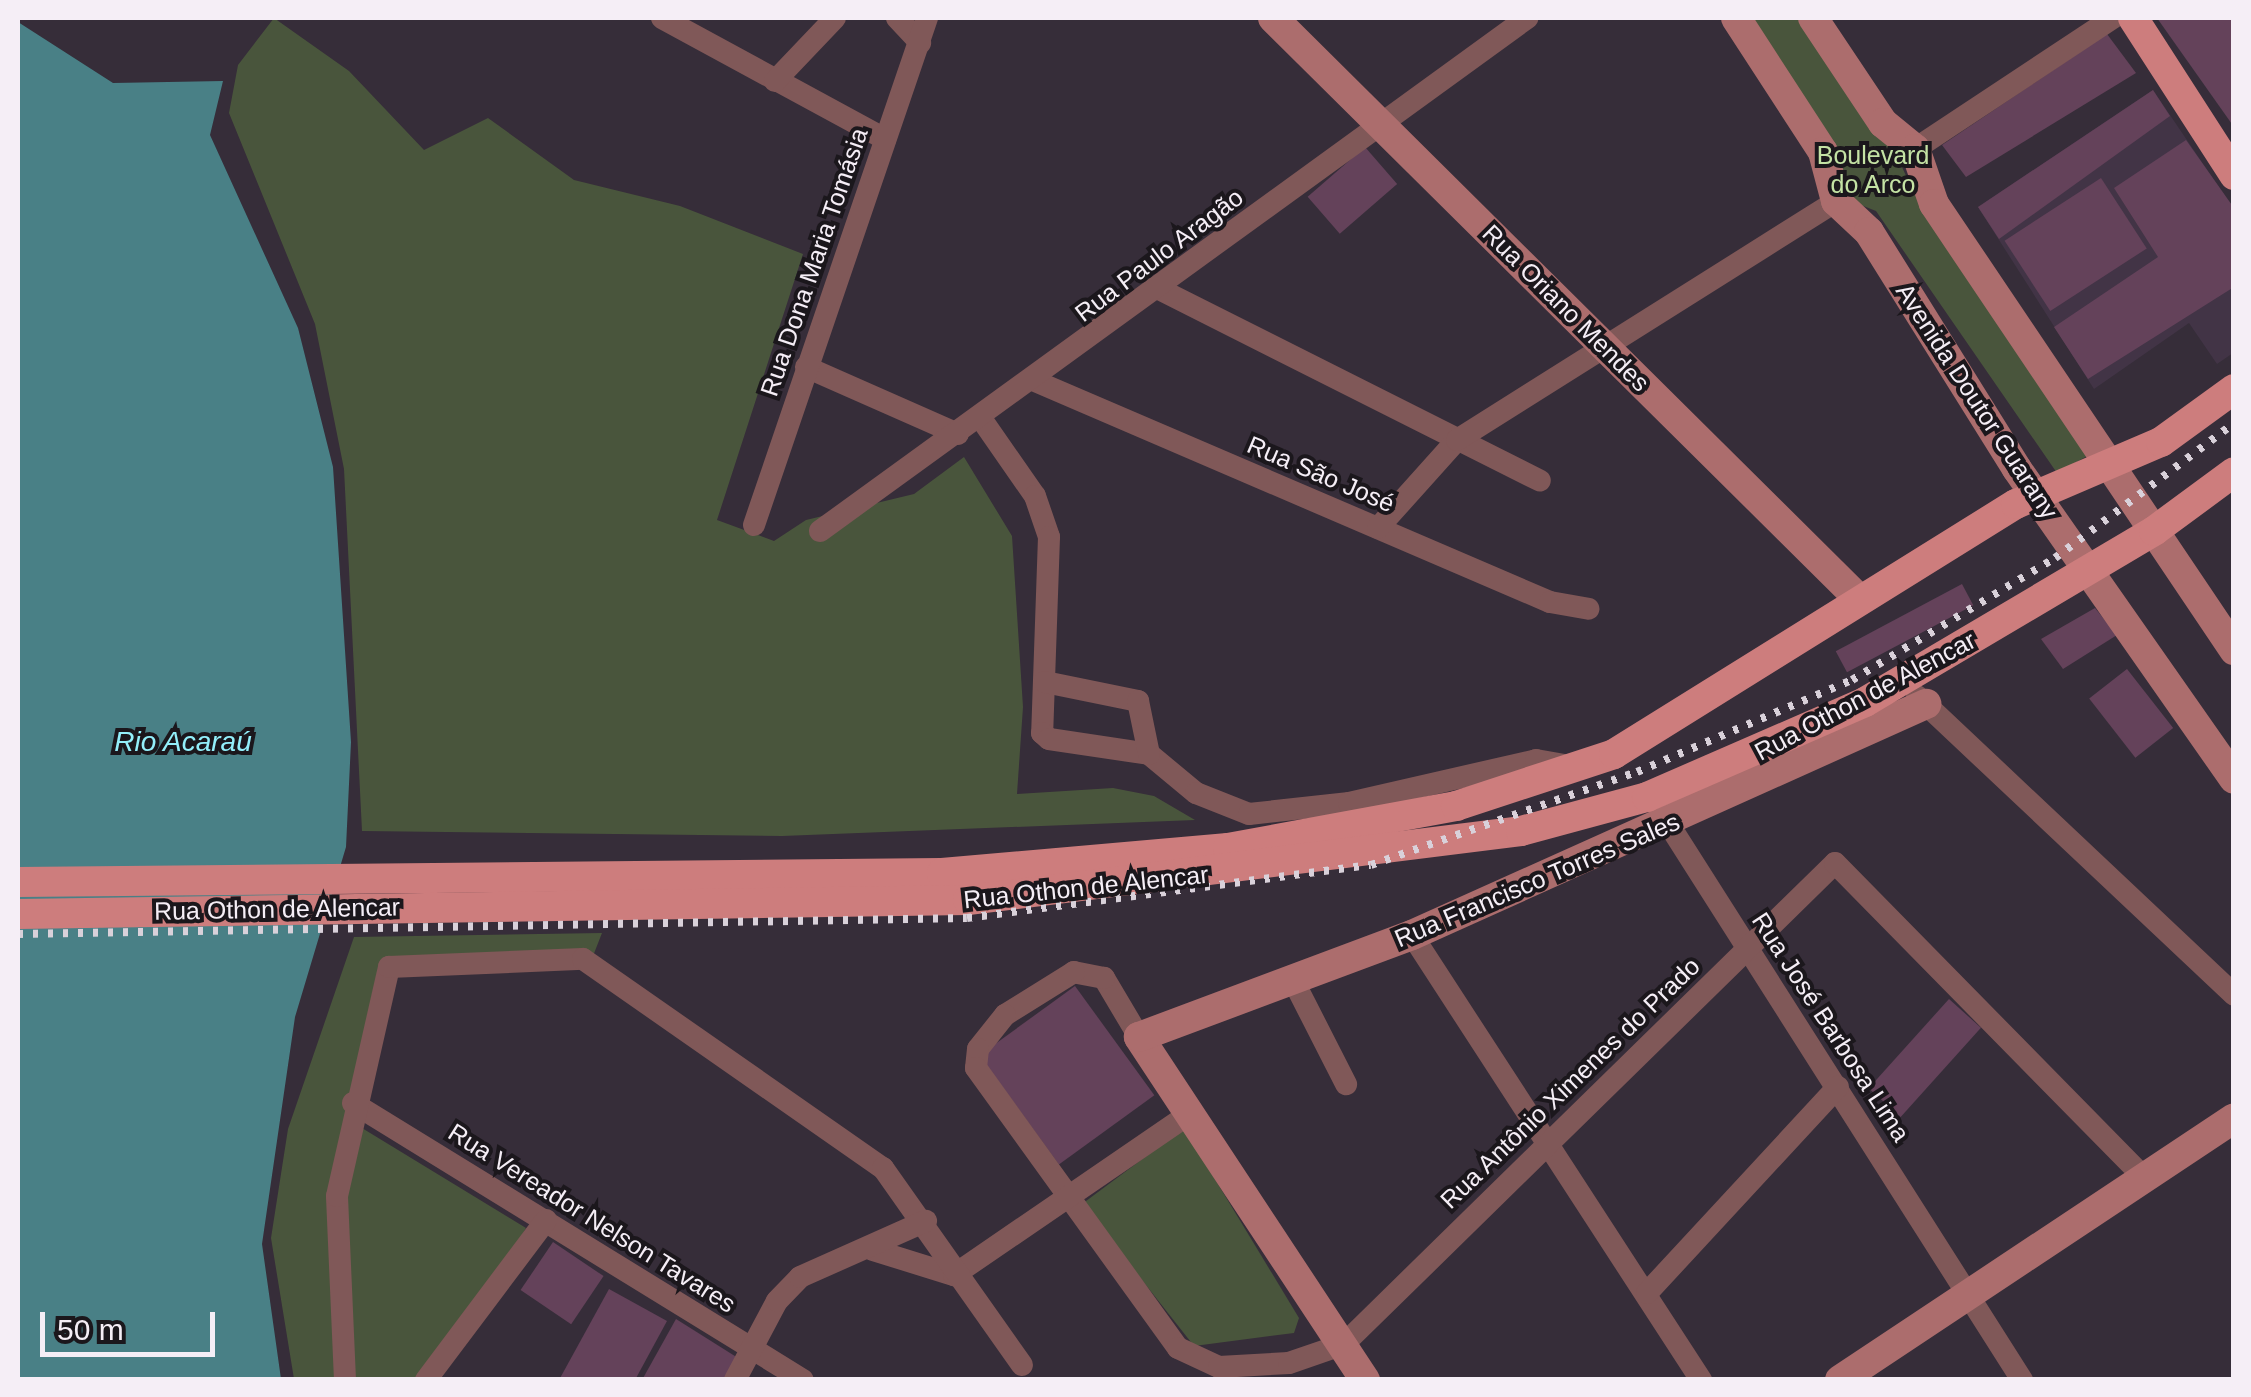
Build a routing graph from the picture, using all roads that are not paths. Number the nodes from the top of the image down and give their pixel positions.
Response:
1 (662, 18) edge
2 (835, 18) edge
3 (897, 18) edge
4 (927, 18) edge
5 (1273, 18) edge
6 (1526, 18) edge
7 (1736, 18) edge
8 (1813, 18) edge
9 (2113, 18) edge
10 (2133, 18) edge
11 (920, 43) junction
12 (774, 80) junction
13 (1378, 122) junction
14 (885, 139) junction
15 (1915, 149) junction
16 (2234, 175) edge
17 (1836, 201) junction
18 (1161, 290) junction
19 (1603, 344) junction
20 (806, 367) junction
21 (1036, 381) junction
22 (2234, 389) edge
23 (980, 418) junction
24 (958, 434) junction
25 (1457, 440) junction
26 (2107, 462) junction
27 (2234, 472) edge
28 (1540, 480) dead end
29 (2036, 495) junction
30 (754, 525) dead end
31 (1378, 528) junction
32 (2154, 530) junction
33 (820, 531) dead end
34 (2091, 570) junction
35 (1859, 599) junction
36 (1588, 609) dead end
37 (2234, 650) edge
38 (1045, 682) junction
39 (1901, 682) junction
40 (1926, 704) junction
41 (1149, 754) junction
42 (1580, 769) junction
43 (2234, 779) edge
44 (1648, 797) junction
45 (1673, 822) junction
46 (18, 882) edge
47 (18, 914) edge
48 (1412, 935) junction
49 (1746, 950) junction
50 (1293, 980) junction
51 (2234, 996) edge
52 (1139, 1037) junction
53 (1346, 1084) dead end
54 (1838, 1087) junction
55 (353, 1102) junction
56 (1188, 1115) junction
57 (2234, 1118) edge
58 (1548, 1141) junction
59 (2142, 1174) junction
60 (1067, 1198) junction
61 (546, 1220) junction
62 (926, 1220) junction
63 (873, 1250) junction
64 (954, 1275) junction
65 (1966, 1289) junction
66 (1647, 1293) junction
67 (1344, 1344) junction
68 (752, 1349) junction
69 (1022, 1365) dead end
70 (345, 1380) edge
71 (426, 1380) edge
72 (736, 1380) edge
73 (803, 1380) edge
74 (1365, 1380) edge
75 (1701, 1380) edge
76 (1840, 1380) edge
77 (2022, 1380) edge

1 - 12 street
2 - 12 street
3 - 11 street
4 - 11 street, Rua Dona Maria Tomásia
5 - 13 main road, Rua Oriano Mendes
6 - 13 street, Rua Paulo Aragão
7 - 17 main road, Avenida Doutor Guarany
8 - 15 main road
9 - 15 street
10 - 16 main road
11 - 14 street, Rua Dona Maria Tomásia
12 - 14 street
13 - 18 street, Rua Paulo Aragão
13 - 19 main road, Rua Oriano Mendes
14 - 20 street, Rua Dona Maria Tomásia
15 - 26 main road
17 - 19 street
17 - 29 main road, Avenida Doutor Guarany
18 - 21 street, Rua Paulo Aragão
18 - 25 street
19 - 25 street
19 - 35 main road, Rua Oriano Mendes
20 - 24 street
20 - 30 street, Rua Dona Maria Tomásia
21 - 23 street, Rua Paulo Aragão
21 - 31 street, Rua São José
22 - 26 main road, Rua Othon de Alencar
23 - 24 street, Rua Paulo Aragão
23 - 38 street
24 - 33 street, Rua Paulo Aragão
25 - 28 street
25 - 31 street
26 - 29 main road, Rua Othon de Alencar
26 - 32 main road
27 - 32 main road, Rua Othon de Alencar
29 - 34 main road, Avenida Doutor Guarany
29 - 35 main road, Rua Othon de Alencar
31 - 36 street, Rua São José
32 - 34 main road, Rua Othon de Alencar
32 - 37 main road
34 - 39 main road, Rua Othon de Alencar
34 - 43 main road, Avenida Doutor Guarany
35 - 42 main road, Rua Othon de Alencar
38 - 41 street
38 - 41 street
39 - 40 street
39 - 44 main road, Rua Othon de Alencar
40 - 45 main road, Rua Francisco Torres Sales
40 - 51 street
41 - 42 street
42 - 46 main road, Rua Othon de Alencar
44 - 45 street, Rua José Barbosa Lima
44 - 47 main road, Rua Othon de Alencar
45 - 48 main road, Rua Francisco Torres Sales
45 - 49 street, Rua José Barbosa Lima
48 - 50 main road, Rua Francisco Torres Sales
48 - 58 street
49 - 54 street, Rua José Barbosa Lima
49 - 58 street, Rua Antônio Ximenes do Prado
49 - 59 street, Rua Antônio Ximenes do Prado
50 - 52 main road, Rua Francisco Torres Sales
50 - 53 street
52 - 56 main road
52 - 60 street
54 - 65 street, Rua José Barbosa Lima
54 - 66 street
55 - 61 street, Rua Vereador Nelson Tavares
55 - 62 street
55 - 70 street
56 - 60 street
56 - 67 main road
57 - 59 main road
58 - 66 street
58 - 67 street, Rua Antônio Ximenes do Prado
59 - 65 main road
60 - 64 street
60 - 67 street
61 - 68 street, Rua Vereador Nelson Tavares
61 - 71 street
62 - 63 street
62 - 64 street
63 - 64 street
63 - 68 street
64 - 69 street
65 - 76 main road
65 - 77 street, Rua José Barbosa Lima
66 - 75 street
67 - 74 main road
68 - 72 street
68 - 73 street, Rua Vereador Nelson Tavares

